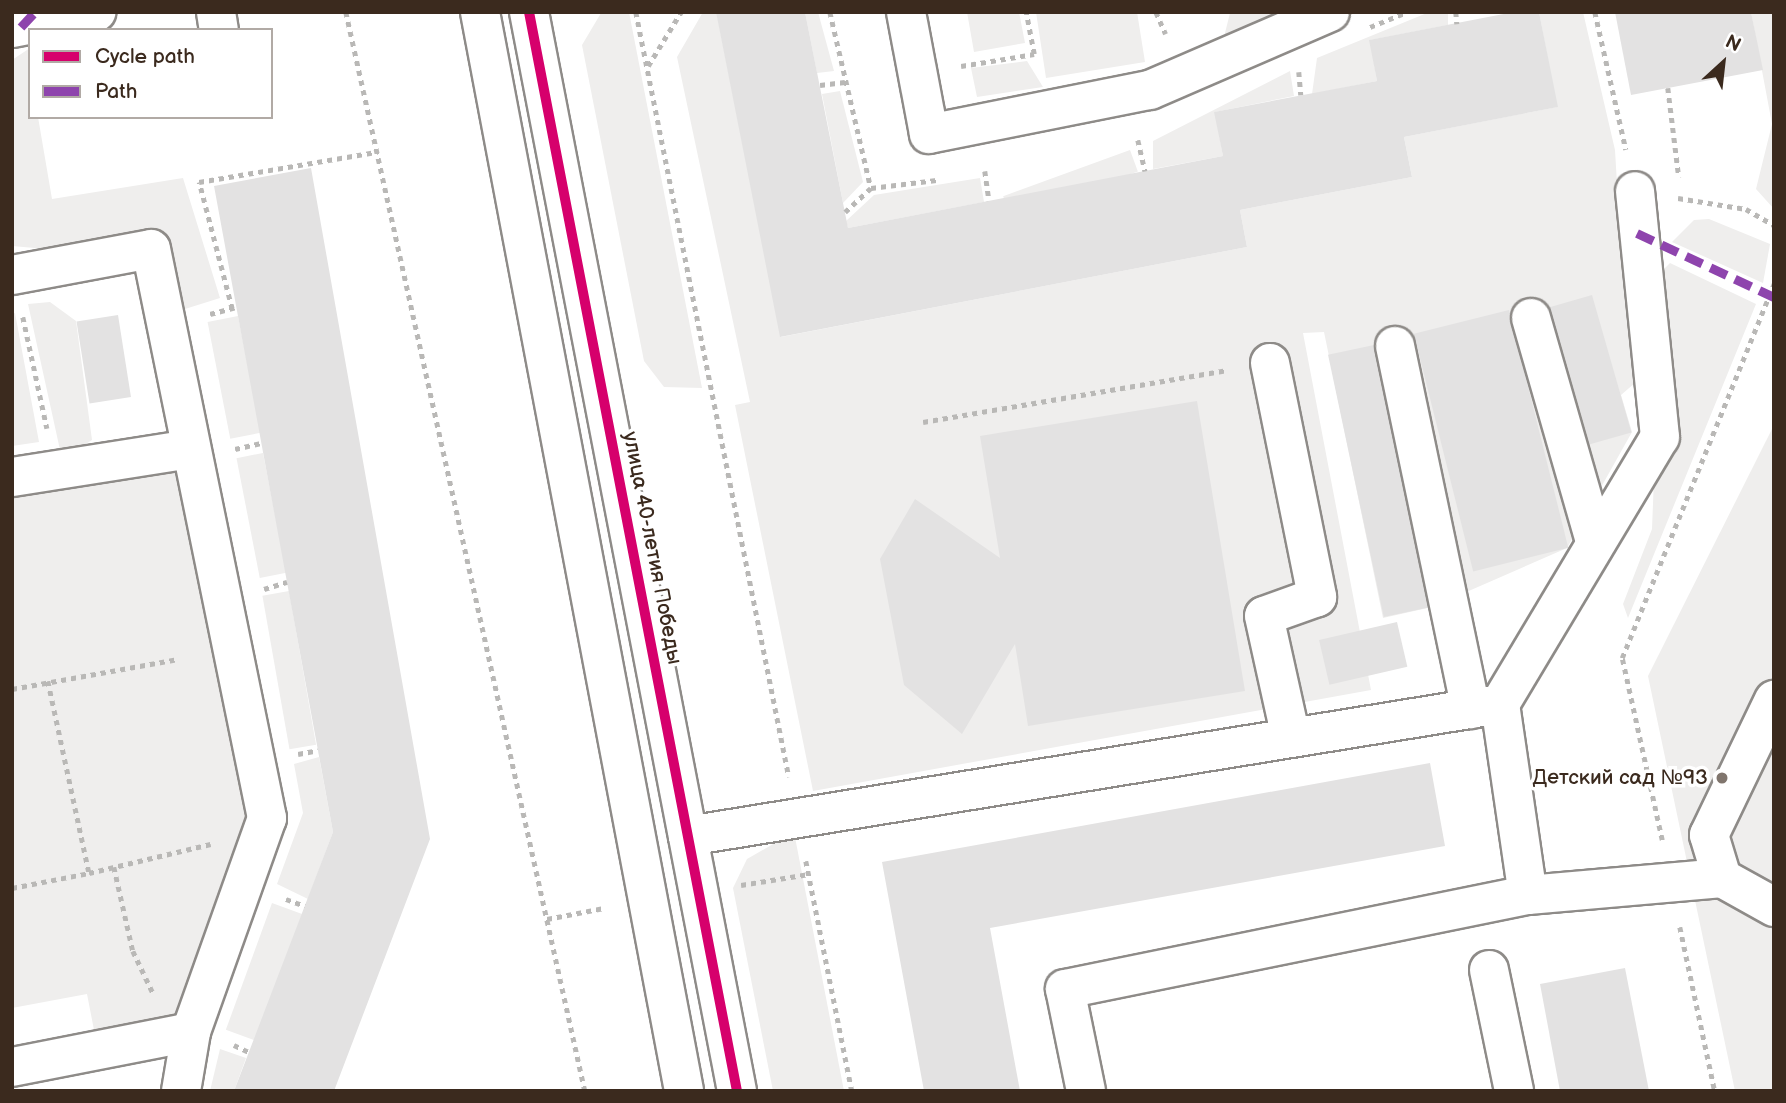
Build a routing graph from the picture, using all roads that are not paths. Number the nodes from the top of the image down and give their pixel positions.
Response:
1 (96, 12) edge
2 (529, 12) edge
3 (906, 12) edge
4 (1330, 12) edge
5 (483, 13) edge
6 (12, 29) edge
7 (1634, 191) road end
8 (13, 274) edge
9 (1531, 318) dead end
10 (1395, 346) dead end
11 (1270, 363) road end
12 (209, 450) junction
13 (12, 477) edge
14 (1594, 537) junction
15 (1774, 700) edge
16 (1485, 707) junction
17 (1291, 738) junction
18 (688, 836) junction
19 (1722, 878) junction
20 (1528, 895) junction
21 (1774, 907) edge
22 (1489, 970) dead end
23 (191, 1032) junction
24 (12, 1067) edge
25 (181, 1091) edge
26 (684, 1091) edge
27 (737, 1091) edge
28 (1086, 1091) edge
29 (1514, 1091) edge

1 - 6 street
2 - 18 street, улица 40-летия Победы
3 - 4 street
5 - 26 street
7 - 14 street
8 - 12 street
9 - 14 street
10 - 16 street
11 - 17 street
12 - 13 street
12 - 23 street
14 - 16 street
15 - 19 street
16 - 17 street
16 - 20 street
17 - 18 street
18 - 27 street, улица 40-летия Победы
19 - 20 street
19 - 21 street
20 - 28 street
22 - 29 street
23 - 24 street
23 - 25 street

